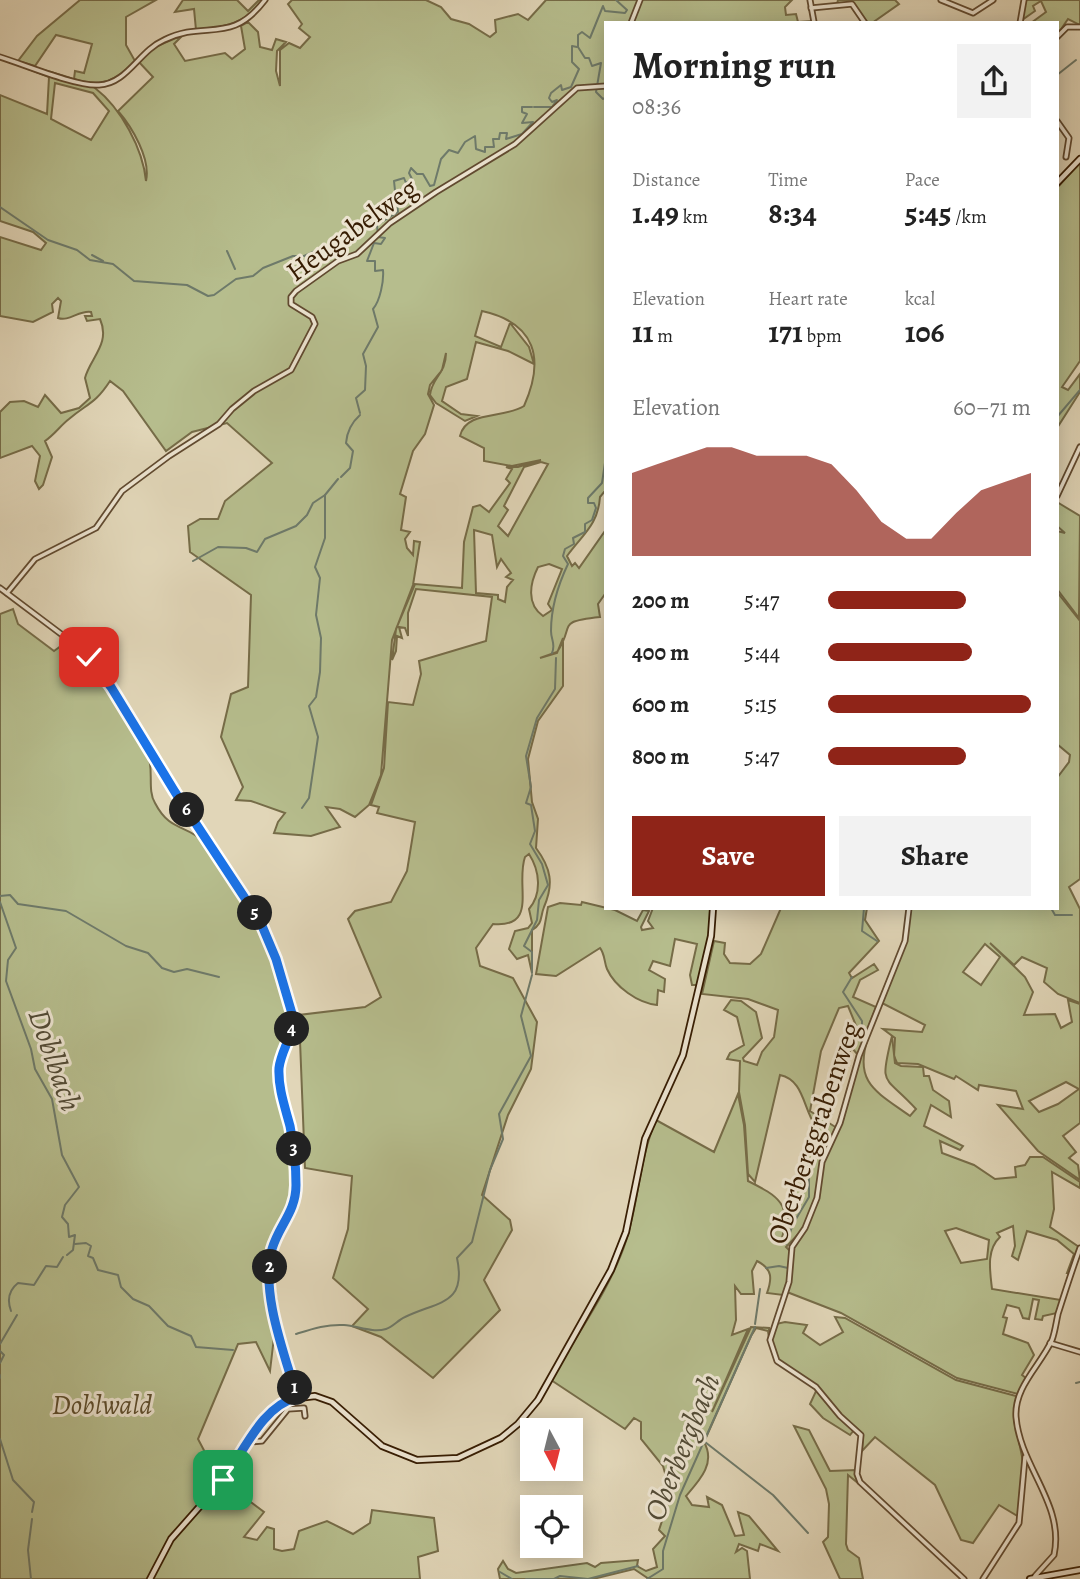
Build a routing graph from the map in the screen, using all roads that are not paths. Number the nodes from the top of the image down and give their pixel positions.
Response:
1 (265, 0) edge
2 (640, 0) edge
3 (810, 0) edge
4 (942, 0) edge
5 (993, 0) edge
6 (1024, 0) edge
7 (811, 8) junction
8 (632, 21) edge
9 (814, 21) edge
10 (864, 21) edge
11 (1020, 21) edge
12 (1080, 27) edge
13 (1059, 35) edge
14 (0, 57) edge
15 (604, 86) edge
16 (1059, 124) edge
17 (1066, 157) dead end
18 (1080, 159) edge
19 (1059, 181) edge
20 (1080, 447) edge
21 (1059, 492) edge
22 (0, 587) edge
23 (7, 593) junction
24 (713, 910) edge
25 (909, 910) edge
26 (1080, 1248) edge
27 (1050, 1343) junction
28 (1080, 1352) edge
29 (297, 1397) junction
30 (305, 1416) dead end
31 (250, 1442) junction
32 (1025, 1451) junction
33 (1080, 1570) edge
34 (1032, 1578) edge
35 (150, 1579) edge
36 (964, 1579) edge
37 (983, 1579) edge

1 - 14 street
2 - 8 street
3 - 7 street
4 - 5 street
6 - 11 street
7 - 9 street
7 - 10 street
12 - 13 street
15 - 23 street, Heugabelweg
16 - 17 street
18 - 19 main road
20 - 21 street
22 - 23 street
23 - 29 street
24 - 29 main road
25 - 36 street, Oberberggrabenweg
26 - 27 street
27 - 28 street
27 - 32 street
29 - 31 main road
30 - 31 street
31 - 35 main road
32 - 34 street
32 - 37 street
33 - 34 main road

